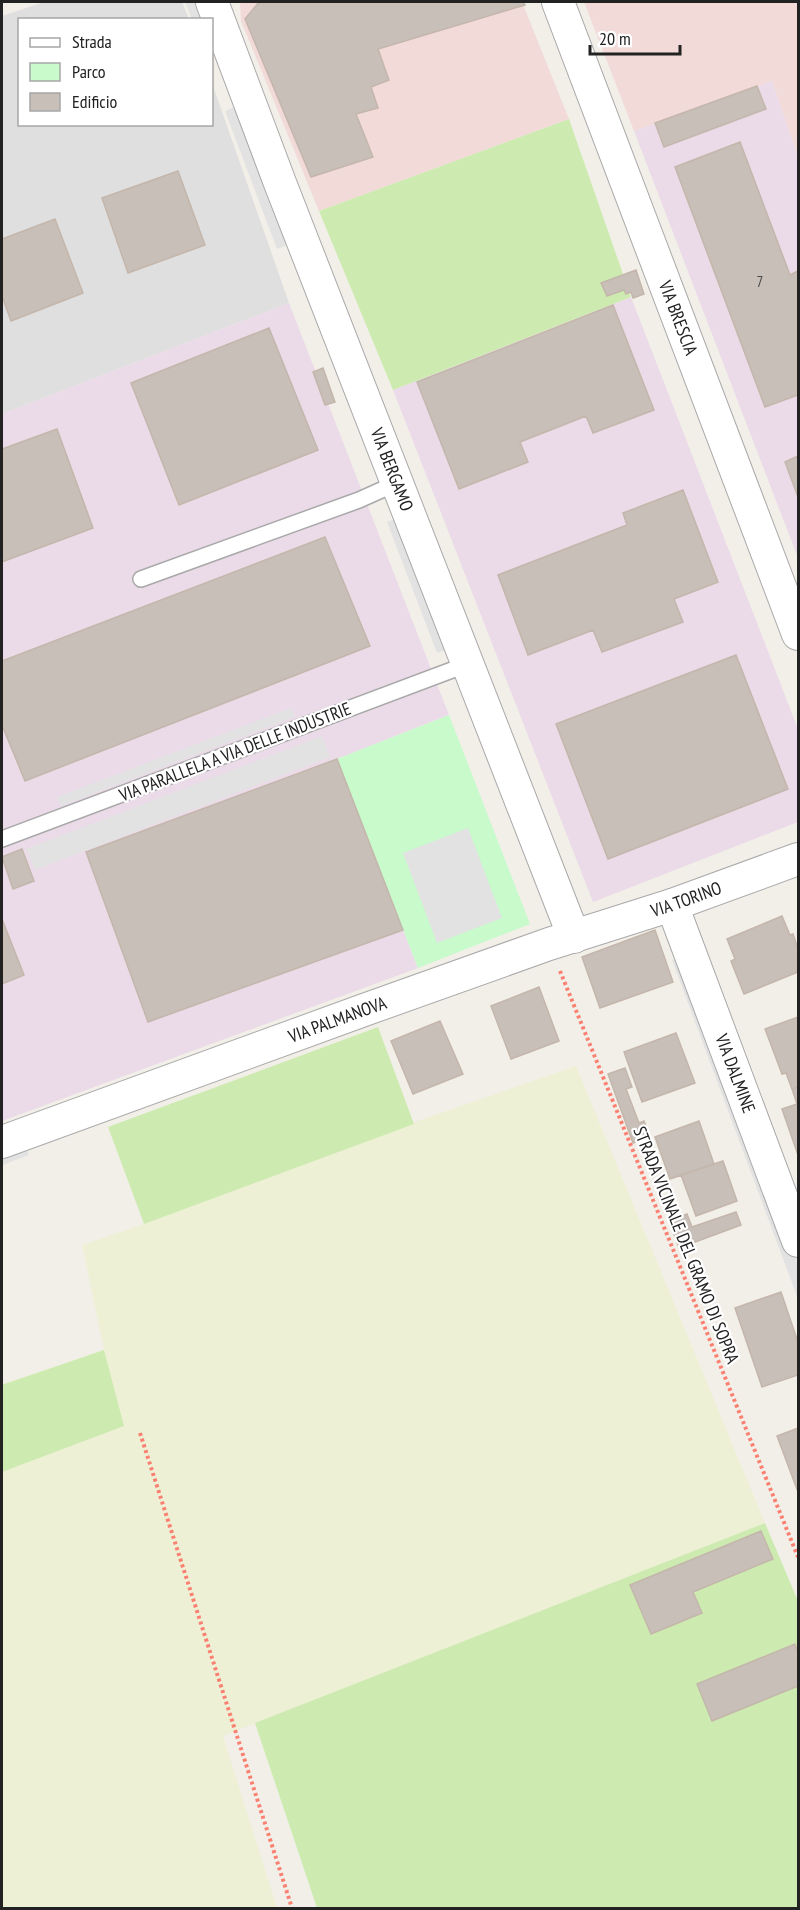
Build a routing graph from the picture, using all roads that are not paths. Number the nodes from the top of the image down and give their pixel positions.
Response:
1 (212, 2) edge
2 (558, 2) edge
3 (397, 483) junction
4 (141, 579) dead end
5 (798, 634) edge
6 (468, 664) junction
7 (2, 839) edge
8 (798, 859) edge
9 (672, 905) junction
10 (562, 941) junction
11 (2, 1142) edge
12 (798, 1241) edge

1 - 3 street, VIA BERGAMO
2 - 5 street, VIA BRESCIA
3 - 4 lane
3 - 6 street, VIA BERGAMO
6 - 7 lane, VIA PARALLELA A VIA DELLE INDUSTRIE
6 - 10 street, VIA BERGAMO
8 - 9 street, VIA TORINO
9 - 10 street, VIA TORINO
9 - 12 street, VIA DALMINE
10 - 11 street, VIA PALMANOVA

